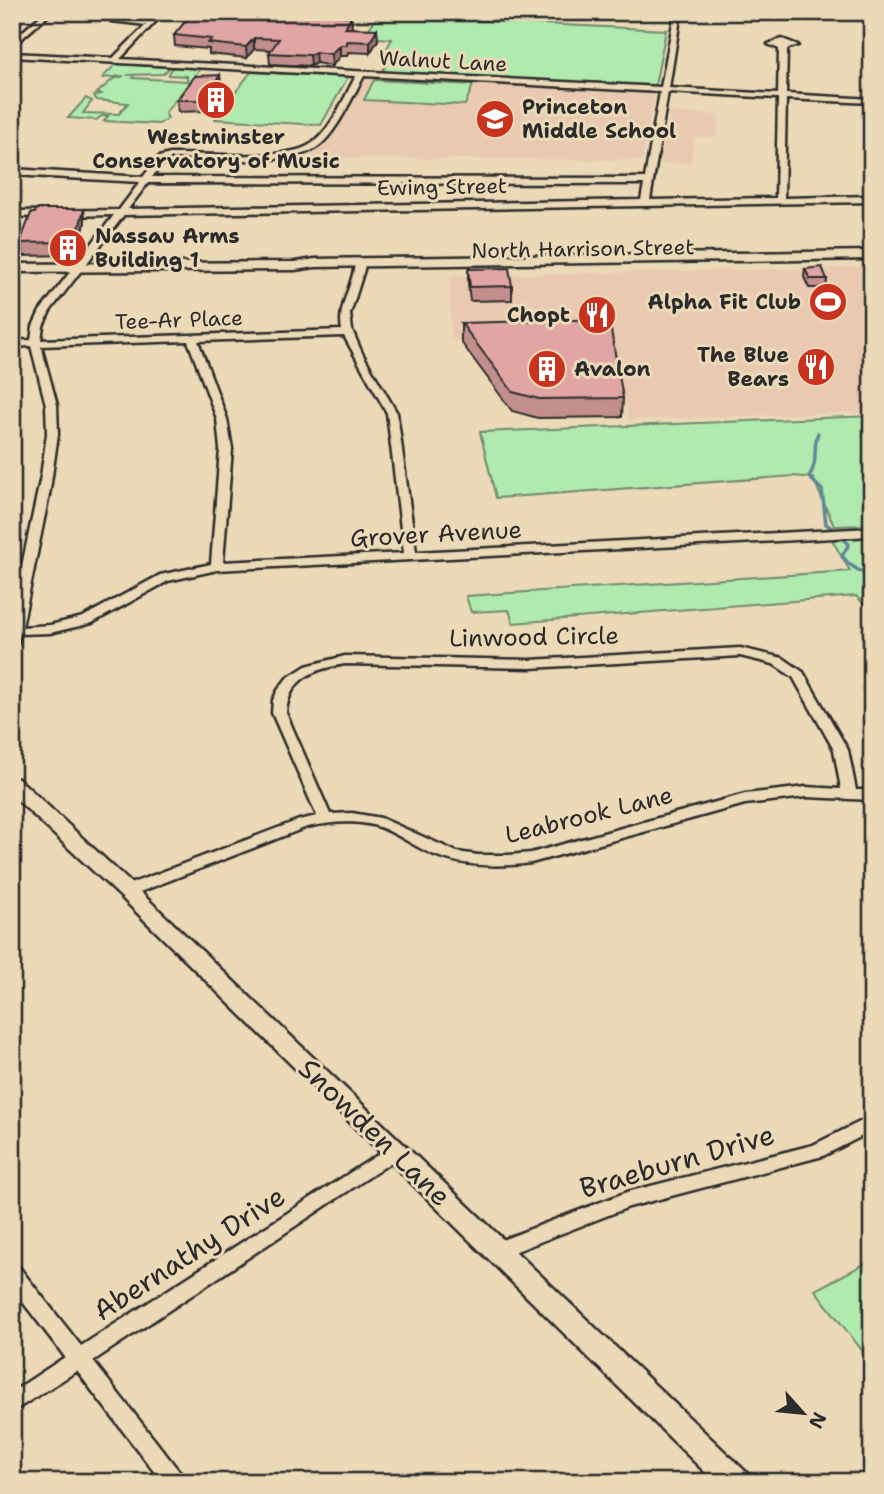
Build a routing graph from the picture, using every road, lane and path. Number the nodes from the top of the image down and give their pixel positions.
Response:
1 (49, 12) edge
2 (678, 12) edge
3 (156, 18) edge
4 (12, 45) edge
5 (783, 48) dead end
6 (12, 55) edge
7 (115, 60) junction
8 (361, 74) junction
9 (664, 90) junction
10 (782, 96) junction
11 (872, 101) edge
12 (12, 172) edge
13 (145, 180) junction
14 (395, 180) junction
15 (648, 181) junction
16 (872, 198) edge
17 (779, 200) junction
18 (645, 202) junction
19 (385, 206) junction
20 (121, 212) junction
21 (12, 214) edge
22 (872, 255) edge
23 (512, 260) junction
24 (544, 260) junction
25 (872, 263) edge
26 (80, 266) junction
27 (413, 266) junction
28 (360, 267) junction
29 (12, 268) edge
30 (572, 268) junction
31 (458, 270) junction
32 (347, 333) junction
33 (192, 339) junction
34 (36, 343) junction
35 (12, 344) edge
36 (872, 533) edge
37 (410, 555) junction
38 (217, 566) junction
39 (13, 635) edge
40 (12, 784) edge
41 (849, 793) junction
42 (872, 795) edge
43 (325, 818) junction
44 (127, 891) junction
45 (872, 1123) edge
46 (396, 1150) junction
47 (496, 1251) junction
48 (12, 1273) edge
49 (80, 1358) junction
50 (12, 1404) edge
51 (176, 1482) edge
52 (736, 1482) edge

1 - 4 street
2 - 9 street
3 - 7 street
5 - 10 street
6 - 7 street, Walnut Lane
7 - 8 street, Walnut Lane
8 - 9 street, Walnut Lane
8 - 13 street
9 - 10 street, Walnut Lane
9 - 15 street
10 - 11 street, Walnut Lane
10 - 17 street
12 - 13 street
13 - 14 street
13 - 20 street
14 - 15 street
14 - 19 street
15 - 18 street
16 - 17 street, Ewing Street
17 - 18 street, Ewing Street
18 - 19 street, Ewing Street
19 - 20 street, Ewing Street
20 - 21 street, Ewing Street
20 - 26 street
22 - 24 street, North Harrison Street
23 - 24 street, North Harrison Street
23 - 27 street, North Harrison Street
23 - 31 street
24 - 30 street
25 - 30 street, North Harrison Street
26 - 28 street, North Harrison Street
26 - 29 street, North Harrison Street
26 - 34 street
27 - 28 street, North Harrison Street
27 - 31 street, North Harrison Street
28 - 32 street
30 - 31 street, North Harrison Street
32 - 33 street, Tee-Ar Place
32 - 37 street
33 - 34 street, Tee-Ar Place
33 - 38 street
34 - 35 street, Tee-Ar Place
34 - 39 street
36 - 37 street, Grover Avenue
37 - 38 street, Grover Avenue
38 - 39 street, Grover Avenue
40 - 44 street, Snowden Lane
41 - 42 street, Leabrook Lane
41 - 43 street, Leabrook Lane
41 - 43 street, Linwood Circle
43 - 44 street, Leabrook Lane
44 - 46 street, Snowden Lane
45 - 47 street, Braeburn Drive
46 - 47 street, Snowden Lane
46 - 49 street, Abernathy Drive
47 - 52 street, Snowden Lane
48 - 49 street
49 - 50 street, Abernathy Drive
49 - 51 street

